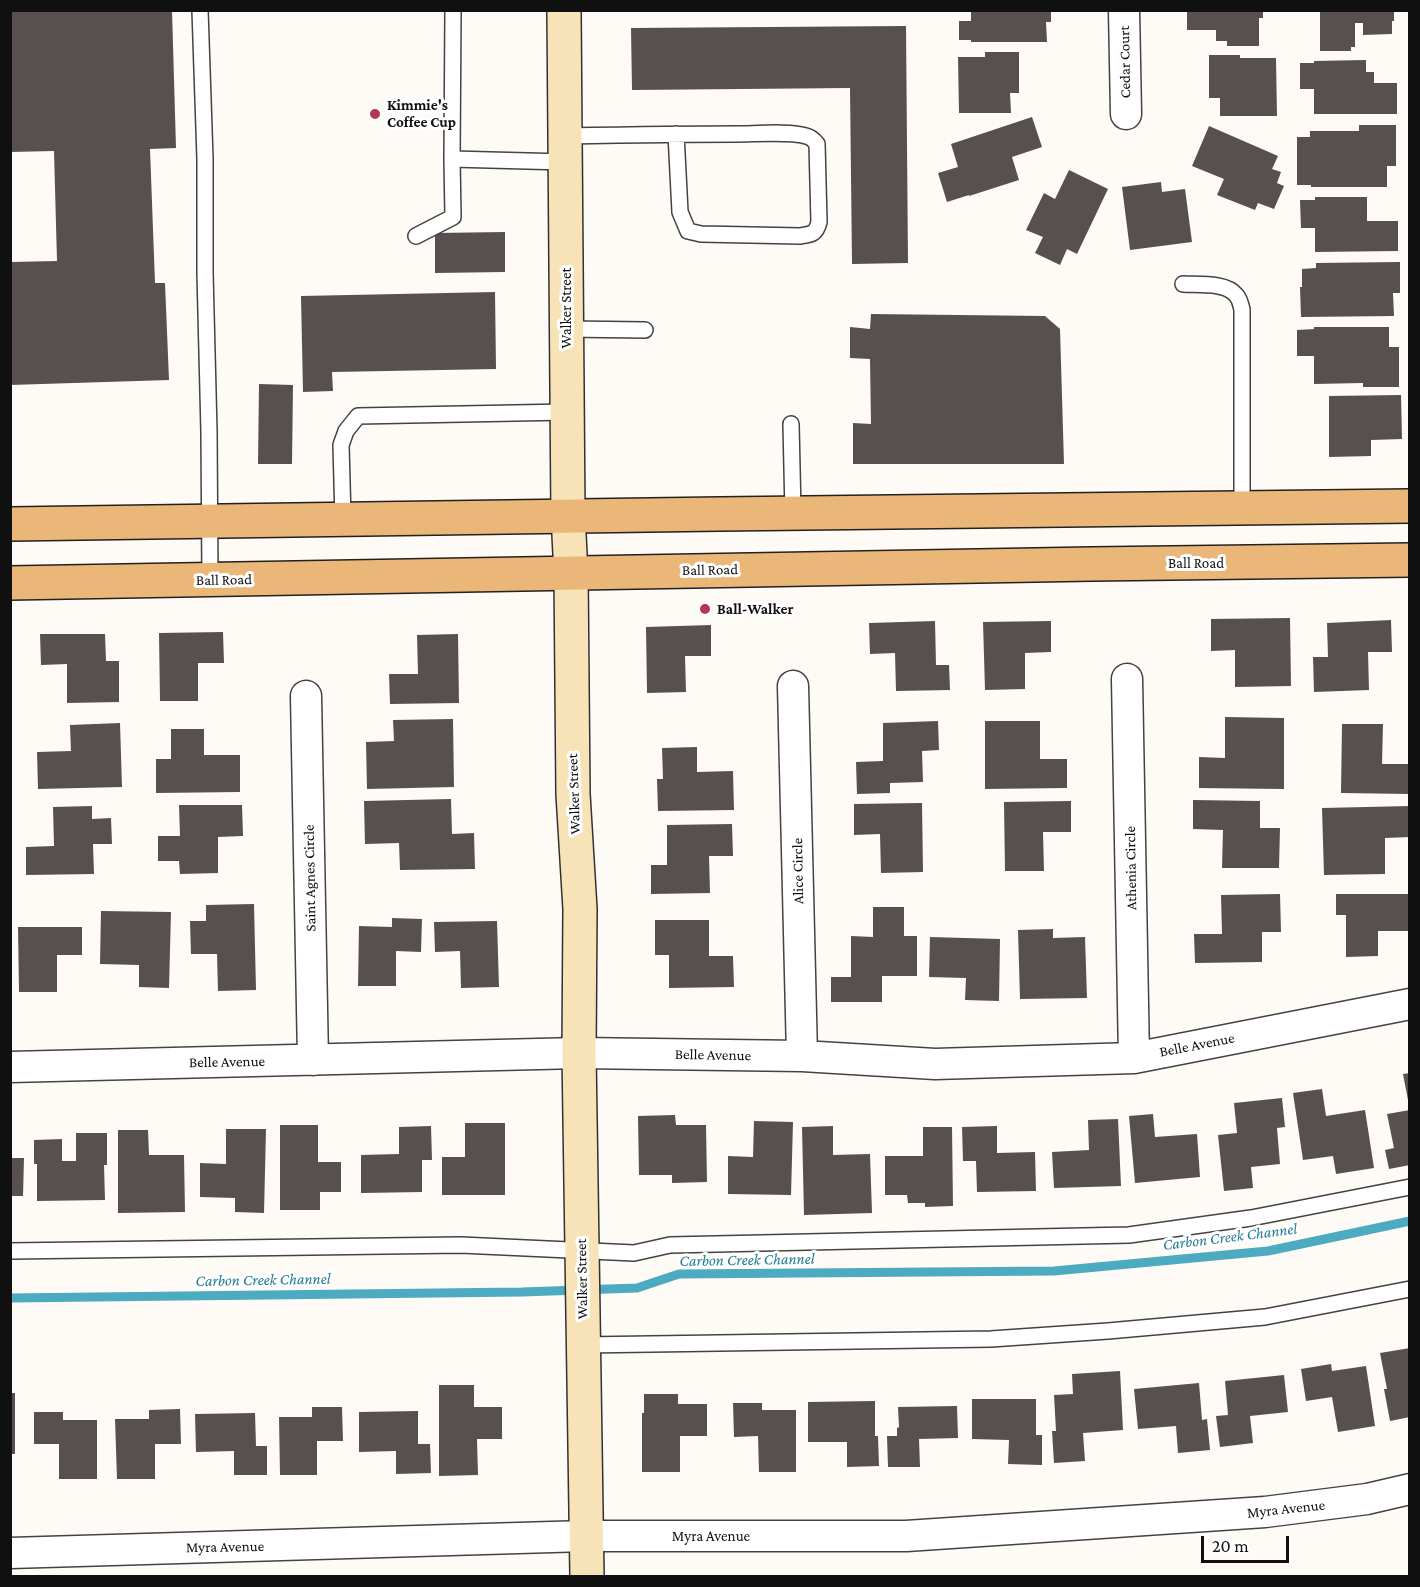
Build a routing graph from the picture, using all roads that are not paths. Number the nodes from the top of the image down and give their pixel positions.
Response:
1 (200, 10) edge
2 (453, 10) edge
3 (564, 10) edge
4 (1124, 10) edge
5 (1126, 114) dead end
6 (676, 134) junction
7 (565, 149) junction
8 (452, 159) junction
9 (416, 236) dead end
10 (1183, 284) dead end
11 (566, 329) junction
12 (645, 330) dead end
13 (567, 412) junction
14 (791, 424) dead end
15 (1410, 506) edge
16 (1242, 507) junction
17 (793, 513) junction
18 (568, 516) junction
19 (343, 520) junction
20 (210, 522) junction
21 (10, 524) edge
22 (1410, 560) edge
23 (570, 573) junction
24 (210, 580) junction
25 (10, 582) edge
26 (1127, 679) dead end
27 (793, 686) dead end
28 (306, 696) dead end
29 (1410, 1004) edge
30 (579, 1053) junction
31 (802, 1056) junction
32 (1134, 1058) junction
33 (313, 1060) junction
34 (10, 1067) edge
35 (1410, 1187) edge
36 (10, 1251) edge
37 (582, 1256) junction
38 (1410, 1289) edge
39 (583, 1332) junction
40 (1410, 1489) edge
41 (586, 1536) junction
42 (10, 1553) edge
43 (587, 1576) edge

1 - 20 lane
2 - 8 lane
3 - 7 main road, Walker Street
4 - 5 street, Cedar Court
6 - 6 lane
6 - 7 lane
7 - 8 lane
7 - 11 main road, Walker Street
8 - 9 lane
10 - 16 lane
11 - 12 lane
11 - 13 main road, Walker Street
13 - 18 main road, Walker Street
13 - 19 lane
14 - 17 lane
15 - 16 main road
16 - 17 main road
17 - 18 main road
18 - 19 main road
18 - 23 main road, Walker Street
19 - 20 main road
20 - 21 main road
20 - 24 lane
22 - 23 main road, Ball Road
23 - 24 main road, Ball Road
23 - 30 main road, Walker Street
24 - 25 main road, Ball Road
26 - 32 street, Athenia Circle
27 - 31 street, Alice Circle
28 - 33 street, Saint Agnes Circle
29 - 32 street, Belle Avenue
30 - 31 street, Belle Avenue
30 - 33 street, Belle Avenue
30 - 37 main road, Walker Street
31 - 32 street, Belle Avenue
33 - 34 street, Belle Avenue
35 - 37 lane
36 - 37 lane
37 - 39 main road, Walker Street
38 - 39 lane
39 - 41 main road, Walker Street
40 - 41 street, Myra Avenue
41 - 42 street, Myra Avenue
41 - 43 main road, Walker Street

